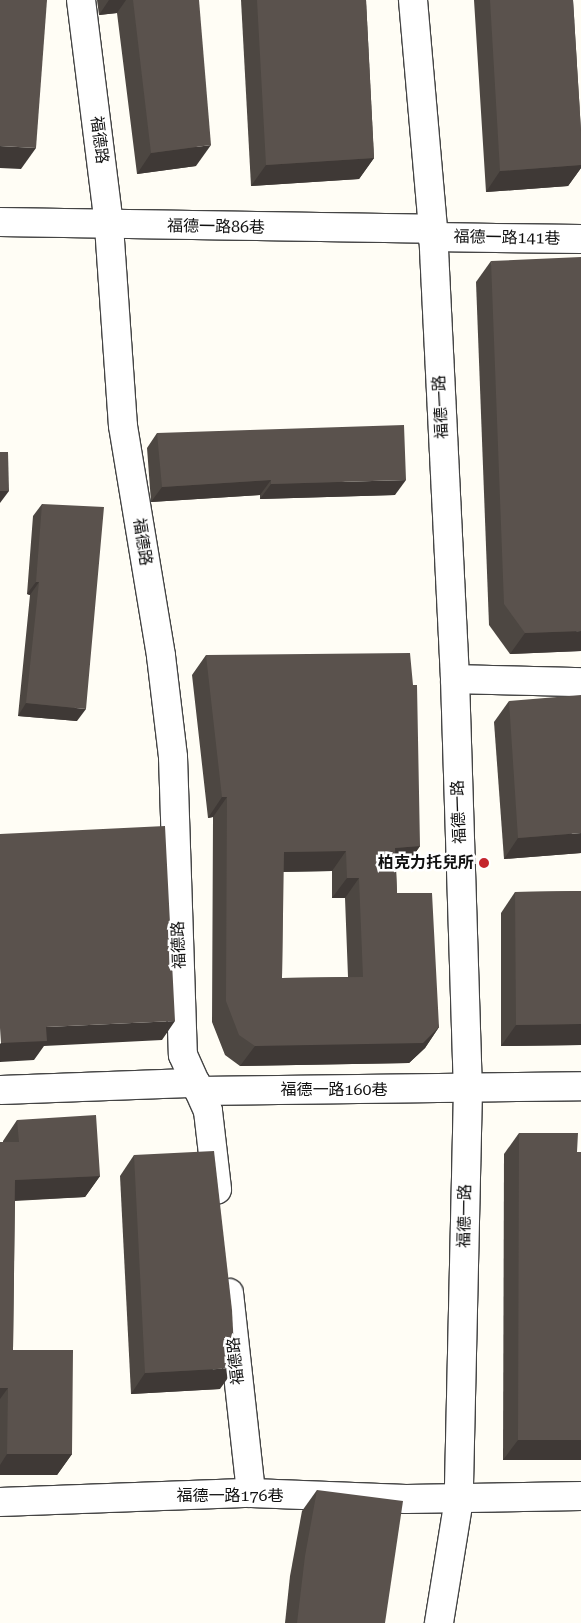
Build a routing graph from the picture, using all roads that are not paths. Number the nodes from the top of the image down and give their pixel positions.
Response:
1 (81, 0) edge
2 (413, 0) edge
3 (0, 222) edge
4 (109, 226) junction
5 (433, 233) junction
6 (581, 239) edge
7 (455, 679) junction
8 (581, 682) edge
9 (581, 1086) edge
10 (197, 1087) junction
11 (468, 1089) junction
12 (1, 1090) dead end
13 (220, 1219) edge
14 (226, 1268) edge
15 (251, 1493) junction
16 (581, 1496) edge
17 (459, 1499) junction
18 (0, 1502) edge
19 (439, 1623) edge

1 - 4 street, 福德路
2 - 5 street, 福德一路
3 - 4 street, 福德一路86巷
4 - 5 street, 福德一路86巷
4 - 10 street, 福德路
5 - 6 street, 福德一路141巷
5 - 7 street, 福德一路
7 - 8 street
7 - 11 street, 福德一路
9 - 11 street, 福德一路160巷
10 - 11 street, 福德一路160巷
10 - 12 street
10 - 13 street, 福德路
11 - 17 street, 福德一路
14 - 15 street, 福德路
15 - 17 street, 福德一路176巷
15 - 18 street, 福德一路176巷
16 - 17 street, 福德一路176巷
17 - 19 street, 福德一路

